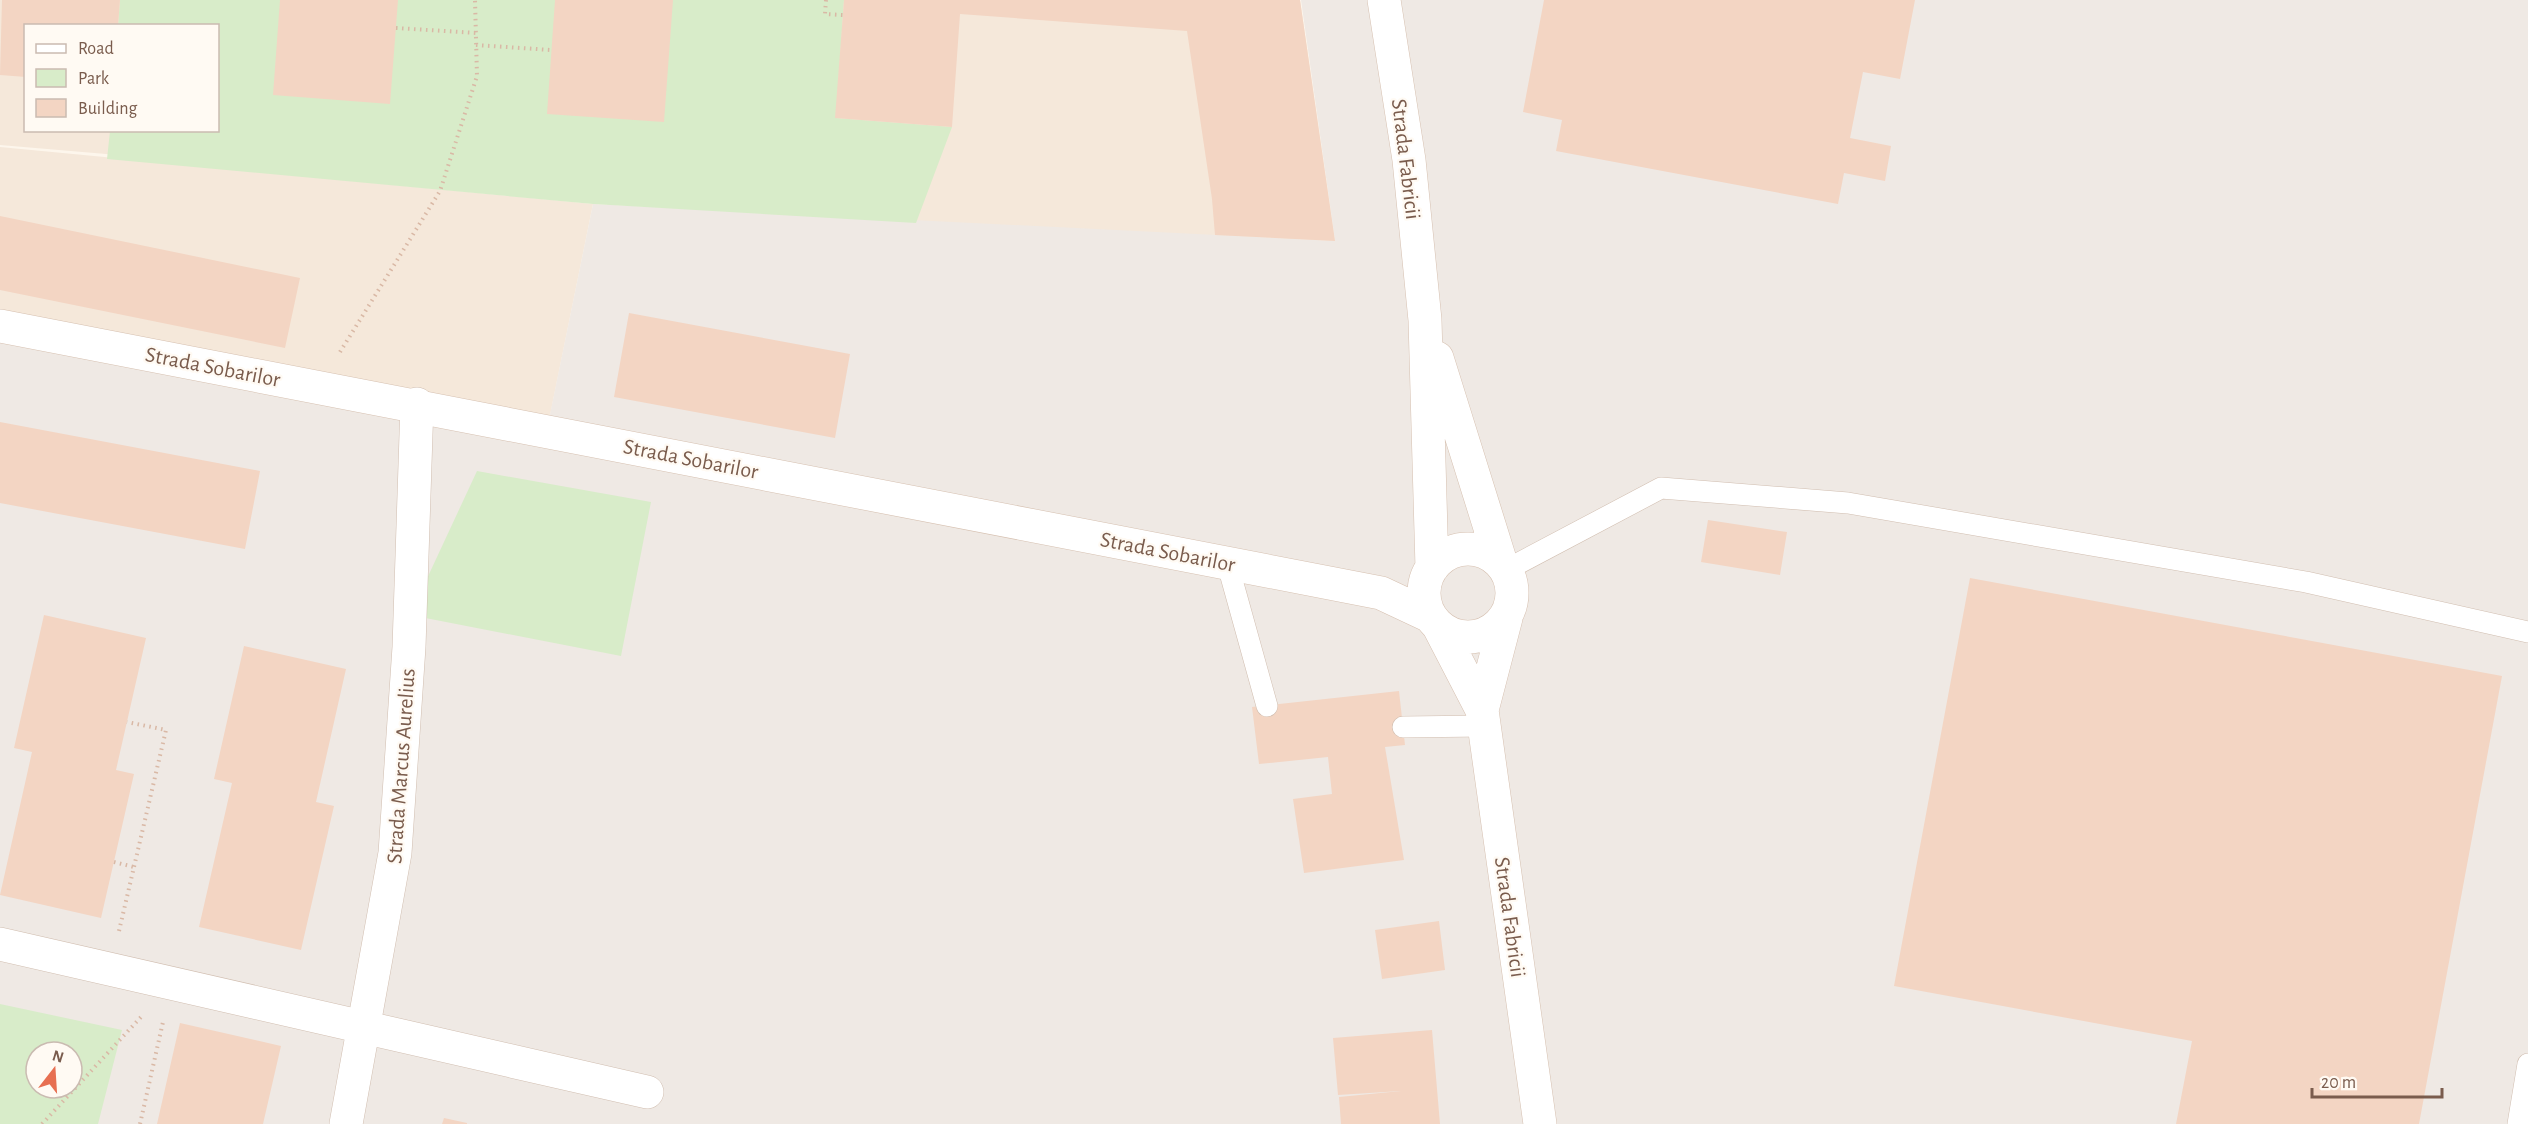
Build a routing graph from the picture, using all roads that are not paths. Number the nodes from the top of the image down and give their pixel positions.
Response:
1 (1384, 0) edge
2 (1425, 320) junction
3 (0, 326) edge
4 (417, 404) junction
5 (1227, 562) junction
6 (1504, 566) junction
7 (1431, 600) junction
8 (1506, 618) junction
9 (2528, 632) edge
10 (1267, 706) dead end
11 (1483, 718) junction
12 (1403, 727) dead end
13 (0, 944) edge
14 (365, 1027) junction
15 (2528, 1064) edge
16 (647, 1092) dead end
17 (346, 1124) edge
18 (1540, 1124) edge
19 (2518, 1124) edge

1 - 2 street, Strada Fabricii
2 - 6 street, Strada Fabricii
2 - 7 street, Strada Fabricii
3 - 4 street, Strada Sobarilor
4 - 5 street, Strada Sobarilor
4 - 14 street, Strada Marcus Aurelius
5 - 7 street, Strada Sobarilor
5 - 10 lane
6 - 7 street
6 - 8 street
6 - 9 lane
7 - 8 street
7 - 11 street, Strada Fabricii
8 - 11 street, Strada Fabricii
11 - 12 lane
11 - 18 street, Strada Fabricii
13 - 14 street
14 - 16 street
14 - 17 street, Strada Marcus Aurelius
15 - 19 lane

